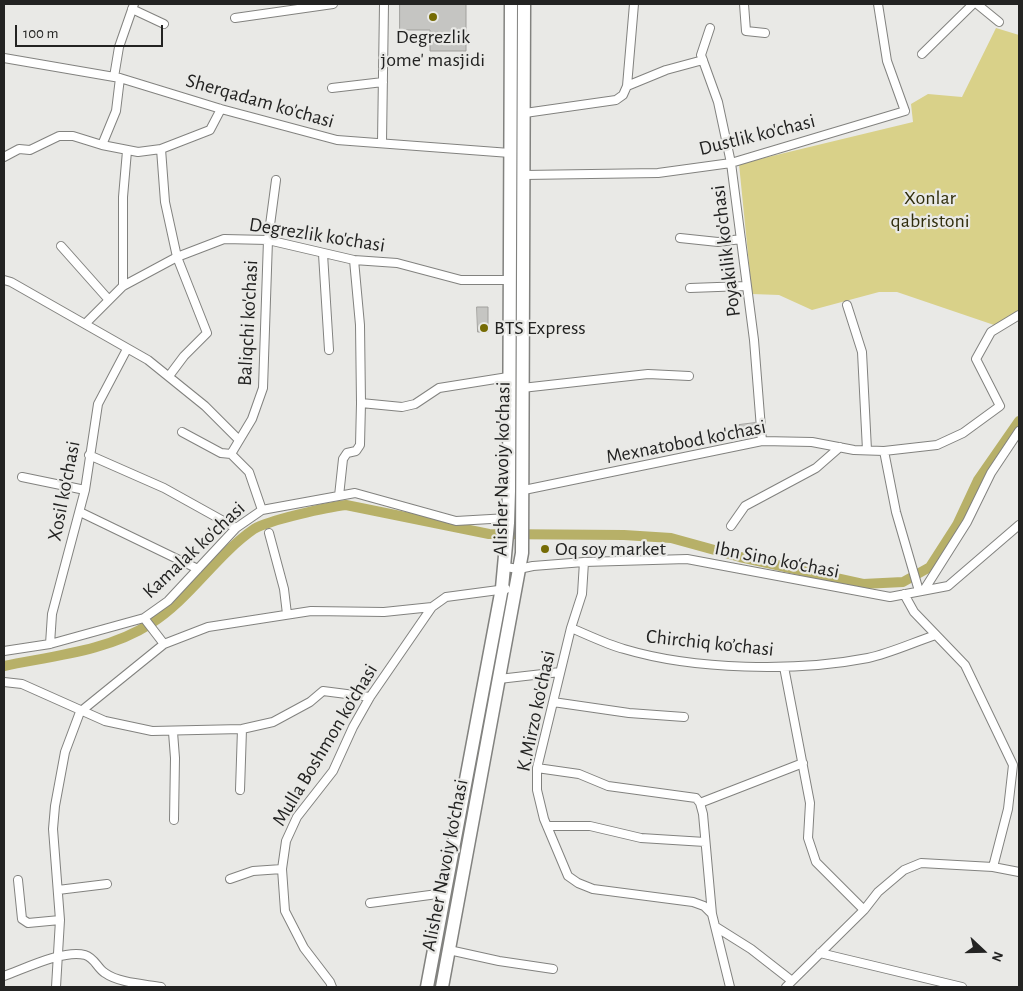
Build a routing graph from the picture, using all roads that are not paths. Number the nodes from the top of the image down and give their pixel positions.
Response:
1 (333, 4) edge
2 (384, 4) edge
3 (511, 4) edge
4 (524, 4) edge
5 (634, 4) edge
6 (744, 4) edge
7 (878, 4) edge
8 (975, 4) edge
9 (133, 6) edge
10 (235, 18) dead end
11 (999, 22) dead end
12 (164, 24) dead end
13 (710, 28) dead end
14 (765, 32) dead end
15 (922, 54) dead end
16 (4, 58) edge
17 (703, 60) junction
18 (117, 77) junction
19 (384, 82) junction
20 (627, 86) junction
21 (332, 88) dead end
22 (220, 109) junction
23 (525, 113) junction
24 (382, 142) junction
25 (102, 145) junction
26 (161, 149) junction
27 (127, 152) junction
28 (510, 153) junction
29 (4, 157) edge
30 (731, 163) junction
31 (524, 175) junction
32 (276, 180) dead end
33 (680, 238) dead end
34 (741, 238) junction
35 (268, 240) junction
36 (61, 246) dead end
37 (323, 254) junction
38 (177, 257) junction
39 (354, 260) junction
40 (4, 280) edge
41 (509, 280) junction
42 (124, 286) junction
43 (746, 286) junction
44 (690, 288) dead end
45 (109, 300) junction
46 (847, 305) dead end
47 (1019, 315) edge
48 (85, 324) junction
49 (127, 349) junction
50 (329, 350) dead end
51 (169, 376) junction
52 (689, 376) dead end
53 (508, 377) junction
54 (522, 388) junction
55 (361, 403) junction
56 (182, 432) dead end
57 (1019, 432) edge
58 (239, 440) junction
59 (762, 441) junction
60 (840, 447) junction
61 (867, 450) junction
62 (884, 451) junction
63 (231, 454) junction
64 (89, 455) junction
65 (22, 477) dead end
66 (85, 490) junction
67 (524, 490) junction
68 (339, 496) junction
69 (262, 510) junction
70 (80, 512) junction
71 (508, 520) junction
72 (1019, 524) edge
73 (731, 526) dead end
74 (236, 528) junction
75 (269, 534) dead end
76 (584, 562) junction
77 (505, 567) junction
78 (198, 569) junction
79 (519, 569) junction
80 (502, 588) junction
81 (515, 590) junction
82 (921, 590) junction
83 (904, 594) junction
84 (432, 607) junction
85 (287, 614) junction
86 (144, 618) junction
87 (571, 628) junction
88 (936, 635) junction
89 (50, 644) junction
90 (164, 644) junction
91 (4, 651) edge
92 (784, 667) junction
93 (560, 672) junction
94 (499, 679) junction
95 (4, 682) edge
96 (370, 697) junction
97 (553, 702) junction
98 (80, 712) junction
99 (684, 718) dead end
100 (242, 729) junction
101 (173, 732) junction
102 (803, 764) junction
103 (1016, 764) edge
104 (537, 768) junction
105 (240, 790) dead end
106 (700, 803) junction
107 (174, 820) dead end
108 (547, 826) junction
109 (705, 842) junction
110 (993, 867) junction
111 (282, 869) junction
112 (1019, 872) edge
113 (230, 879) dead end
114 (18, 880) dead end
115 (107, 884) dead end
116 (58, 890) junction
117 (444, 893) junction
118 (370, 903) dead end
119 (864, 910) junction
120 (712, 914) junction
121 (60, 920) junction
122 (716, 927) junction
123 (448, 950) junction
124 (820, 953) junction
125 (59, 956) junction
126 (553, 969) dead end
127 (4, 976) edge
128 (789, 984) edge
129 (56, 987) edge
130 (161, 987) edge
131 (332, 987) edge
132 (426, 987) edge
133 (442, 987) edge
134 (730, 987) edge
135 (962, 987) edge

1 - 10 street
2 - 19 street
3 - 28 main road, Alisher Navoiy ko'chasi
4 - 23 main road, Alisher Navoiy ko'chasi
5 - 20 street
6 - 14 street
7 - 30 street, Dustlik ko'chasi
8 - 11 street
8 - 15 street
9 - 12 street
9 - 18 street
13 - 17 street
16 - 18 street, Sherqadam ko'chasi
17 - 20 street
17 - 30 street, Poyakilik ko'chasi
18 - 22 street, Sherqadam ko'chasi
18 - 25 street
19 - 21 street
19 - 24 street
20 - 23 street
22 - 24 street, Sherqadam ko'chasi
22 - 26 street
23 - 31 main road, Alisher Navoiy ko'chasi
24 - 28 street, Sherqadam ko'chasi
25 - 27 street
25 - 29 street
26 - 27 street
26 - 38 street
27 - 42 street
28 - 41 main road, Alisher Navoiy ko'chasi
30 - 31 street, Dustlik ko'chasi
30 - 34 street, Poyakilik ko'chasi
31 - 54 main road, Alisher Navoiy ko'chasi
32 - 35 street, Baliqchi ko'chasi
33 - 34 street
34 - 43 street, Poyakilik ko'chasi
35 - 37 street, Degrezlik ko'chasi
35 - 38 street, Degrezlik ko'chasi
35 - 58 street, Baliqchi ko'chasi
36 - 45 street
37 - 39 street, Degrezlik ko'chasi
37 - 50 street
38 - 42 street, Degrezlik ko'chasi
38 - 51 street
39 - 41 street, Degrezlik ko'chasi
39 - 55 street
40 - 48 street
41 - 53 main road, Alisher Navoiy ko'chasi
42 - 45 street, Degrezlik ko'chasi
43 - 44 street
43 - 59 street, Poyakilik ko'chasi
45 - 48 street, Degrezlik ko'chasi
46 - 61 street
47 - 62 street, Mexnatobod ko'chasi
48 - 49 street
49 - 51 street
49 - 64 street, Xosil ko'chasi
51 - 58 street
52 - 54 street
53 - 55 street
53 - 71 main road, Alisher Navoiy ko'chasi
54 - 67 main road, Alisher Navoiy ko'chasi
55 - 68 street
56 - 63 street
57 - 82 street
58 - 63 street, Baliqchi ko'chasi
59 - 60 street, Mexnatobod ko'chasi
59 - 67 street, Mexnatobod ko'chasi
60 - 61 street, Mexnatobod ko'chasi
60 - 73 street
61 - 62 street, Mexnatobod ko'chasi
62 - 82 street
63 - 69 street
64 - 66 street, Xosil ko'chasi
64 - 74 street
65 - 66 street
66 - 70 street, Xosil ko'chasi
67 - 79 main road, Alisher Navoiy ko'chasi
68 - 69 street
68 - 71 street
69 - 74 street, Kamalak ko'chasi
70 - 78 street
70 - 89 street, Xosil ko'chasi
71 - 77 main road, Alisher Navoiy ko'chasi
72 - 82 street, Ibn Sino ko‘chasi
74 - 78 street, Kamalak ko'chasi
75 - 85 street
76 - 79 street, Ibn Sino ko‘chasi
76 - 83 street, Ibn Sino ko‘chasi
76 - 87 street, K.Mirzo ko'chasi
77 - 79 street, Ibn Sino ko‘chasi
77 - 80 main road, Alisher Navoiy ko'chasi
78 - 86 street, Kamalak ko'chasi
79 - 81 main road, Alisher Navoiy ko'chasi
80 - 81 street
80 - 84 street
80 - 117 main road, Alisher Navoiy ko'chasi
81 - 94 main road, Alisher Navoiy ko'chasi
82 - 83 street, Ibn Sino ko‘chasi
83 - 88 street
84 - 85 street
84 - 96 street, Mulla Boshmon ko'chasi
85 - 90 street
86 - 89 street, Kamalak ko'chasi
86 - 90 street
87 - 92 street, Chirchiq ko’chasi
87 - 93 street, K.Mirzo ko'chasi
88 - 92 street, Chirchiq ko’chasi
88 - 103 street
89 - 91 street, Kamalak ko'chasi
90 - 98 street
92 - 102 street
93 - 94 street
93 - 97 street, K.Mirzo ko'chasi
94 - 123 main road, Alisher Navoiy ko'chasi
95 - 98 street
96 - 100 street
96 - 111 street, Mulla Boshmon ko'chasi
97 - 99 street
97 - 104 street, K.Mirzo ko'chasi
98 - 101 street
98 - 116 street
100 - 101 street
100 - 105 street
101 - 107 street
102 - 106 street
102 - 119 street
103 - 110 street
104 - 106 street
104 - 108 street, K.Mirzo ko'chasi
106 - 109 street
108 - 109 street
108 - 120 street, K.Mirzo ko'chasi
109 - 120 street
110 - 112 street
110 - 119 street
111 - 113 street
111 - 131 street, Mulla Boshmon ko'chasi
114 - 121 street
115 - 116 street
116 - 121 street
117 - 118 street
117 - 132 main road, Alisher Navoiy ko'chasi
119 - 124 street
120 - 122 street
121 - 125 street
122 - 128 street
122 - 134 street
123 - 126 street
123 - 133 main road, Alisher Navoiy ko'chasi
124 - 128 street
124 - 135 street
125 - 127 street
125 - 129 street
125 - 130 street

